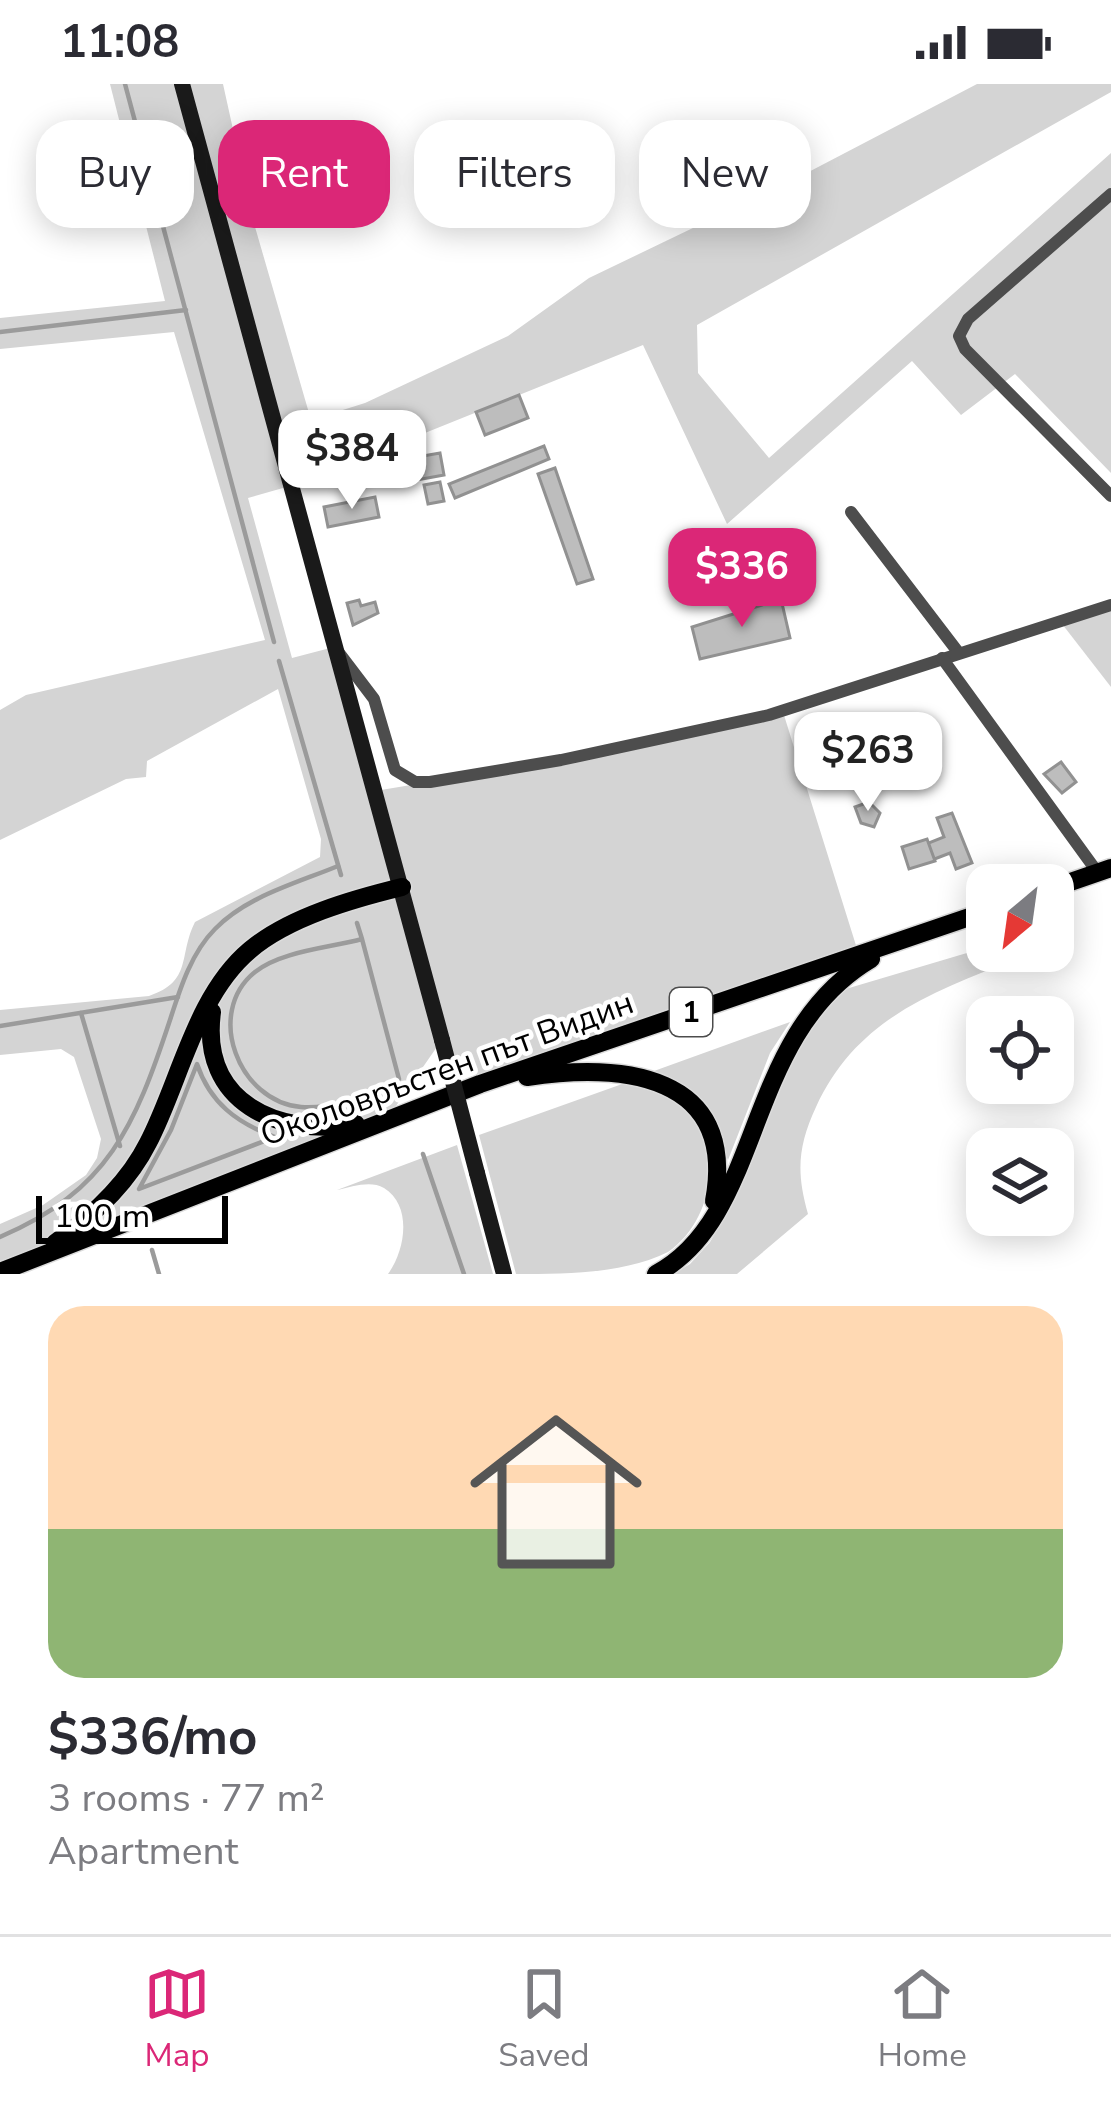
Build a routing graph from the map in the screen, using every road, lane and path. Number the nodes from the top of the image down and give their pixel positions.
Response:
1 (182, 84) edge
2 (1111, 194) edge
3 (416, 443) dead end
4 (289, 479) junction
5 (1111, 496) edge
6 (851, 512) dead end
7 (1111, 605) edge
8 (334, 647) junction
9 (958, 652) junction
10 (942, 658) junction
11 (1104, 871) edge
12 (1074, 881) edge
13 (401, 887) junction
14 (966, 918) edge
15 (903, 940) junction
16 (215, 995) junction
17 (480, 1084) junction
18 (387, 1119) junction
19 (706, 1229) junction
20 (35, 1258) junction
21 (0, 1272) edge
22 (504, 1274) edge
23 (656, 1274) edge

1 - 4 main road
2 - 5 street
3 - 4 street
4 - 8 main road
6 - 9 street
7 - 9 street
8 - 10 street
8 - 13 main road
9 - 10 street
10 - 11 street
11 - 12 main road
13 - 16 main road
13 - 22 main road, bridge
14 - 15 main road, Околовръстен път Видин / 1
15 - 17 main road, Околовръстен път Видин / 1
15 - 19 main road
16 - 18 main road
16 - 20 main road
17 - 18 main road, Околовръстен път Видин / 1
17 - 19 main road
18 - 20 main road, Околовръстен път Видин / 1
19 - 23 main road
20 - 21 main road, Околовръстен път Видин / 1

